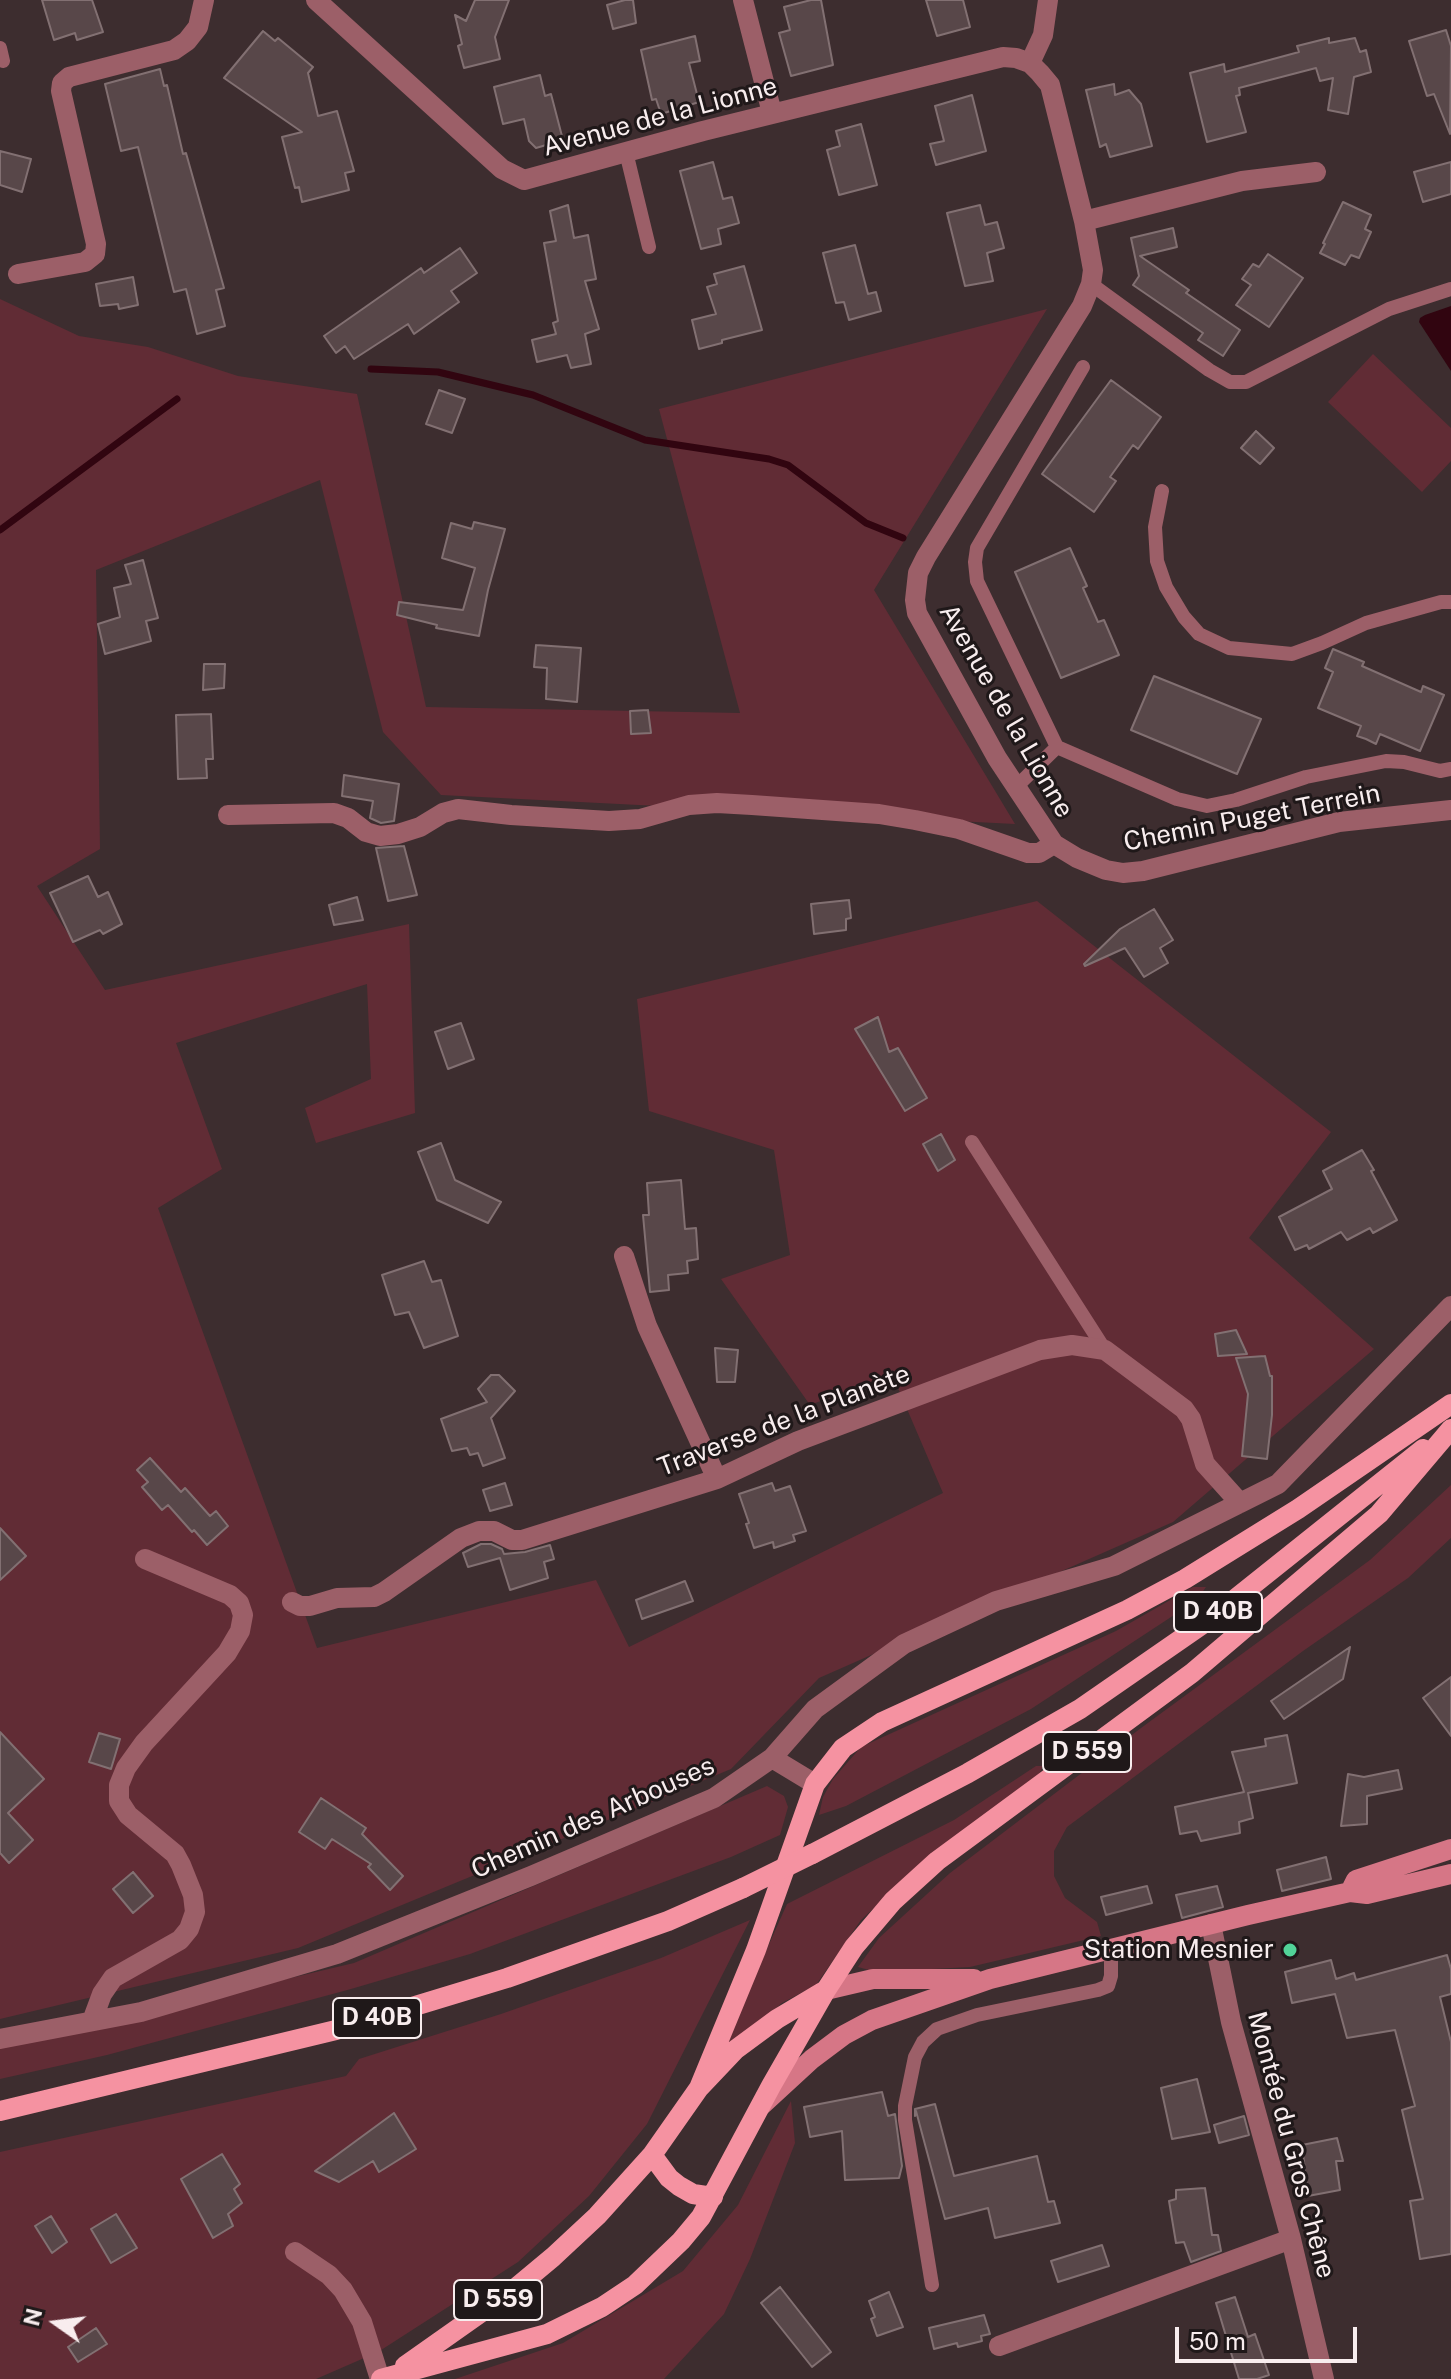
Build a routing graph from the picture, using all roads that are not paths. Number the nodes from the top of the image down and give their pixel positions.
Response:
1 (204, 0) edge
2 (316, 0) edge
3 (743, 0) edge
4 (1048, 0) edge
5 (1030, 63) junction
6 (772, 113) junction
7 (626, 152) junction
8 (1316, 172) dead end
9 (1084, 221) junction
10 (649, 247) dead end
11 (18, 274) dead end
12 (1091, 284) junction
13 (1451, 289) edge
14 (1083, 367) dead end
15 (1162, 491) dead end
16 (1451, 602) edge
17 (1057, 747) junction
18 (1451, 769) edge
19 (1016, 787) junction
20 (1451, 810) edge
21 (228, 815) dead end
22 (1054, 844) junction
23 (972, 1142) dead end
24 (624, 1256) dead end
25 (1451, 1306) edge
26 (1105, 1350) junction
27 (1451, 1404) edge
28 (1451, 1428) edge
29 (717, 1479) junction
30 (1240, 1503) junction
31 (145, 1559) dead end
32 (292, 1602) dead end
33 (772, 1758) junction
34 (815, 1784) junction
35 (1451, 1849) edge
36 (1451, 1874) edge
37 (1350, 1892) junction
38 (1211, 1924) junction
39 (1111, 1949) junction
40 (990, 1979) junction
41 (826, 1990) junction
42 (92, 2021) junction
43 (0, 2039) edge
44 (699, 2088) junction
45 (762, 2105) junction
46 (0, 2111) edge
47 (652, 2155) junction
48 (713, 2197) junction
49 (1291, 2239) junction
50 (295, 2252) dead end
51 (932, 2285) dead end
52 (999, 2346) dead end
53 (384, 2378) edge
54 (1324, 2379) edge

1 - 11 street
2 - 7 street, Avenue de la Lionne
3 - 6 street
4 - 5 street
5 - 6 street, Avenue de la Lionne
5 - 9 street
6 - 7 street, Avenue de la Lionne
7 - 10 lane
8 - 9 street
9 - 12 street
12 - 13 lane
12 - 19 street, Avenue de la Lionne
14 - 17 lane
15 - 16 lane
17 - 18 lane
17 - 19 lane
19 - 22 street, Avenue de la Lionne
20 - 22 street, Chemin Puget Terrein
21 - 22 street
23 - 26 lane
24 - 29 street
25 - 30 street, Chemin des Arbouses
26 - 29 street, Traverse de la Planète
26 - 30 street
27 - 34 main road, D 559
28 - 41 main road, D 559
28 - 46 main road, D 40B, bridge
29 - 32 street, Traverse de la Planète
30 - 33 street, Chemin des Arbouses
31 - 42 street
33 - 34 street
33 - 42 street, Chemin des Arbouses
34 - 44 main road, D 559
35 - 37 street
36 - 37 street
37 - 38 street
38 - 39 street
38 - 49 street, Montée du Gros Chêne
39 - 40 street
39 - 51 lane
40 - 41 street
40 - 45 street
41 - 44 main road, D 559
41 - 45 main road, D 559
42 - 43 street, Chemin des Arbouses
44 - 47 main road, D 559
45 - 48 main road, D 559
47 - 48 main road
47 - 53 main road, D 559
48 - 53 main road, D 559
49 - 52 street
49 - 54 street, Montée du Gros Chêne
50 - 53 street

